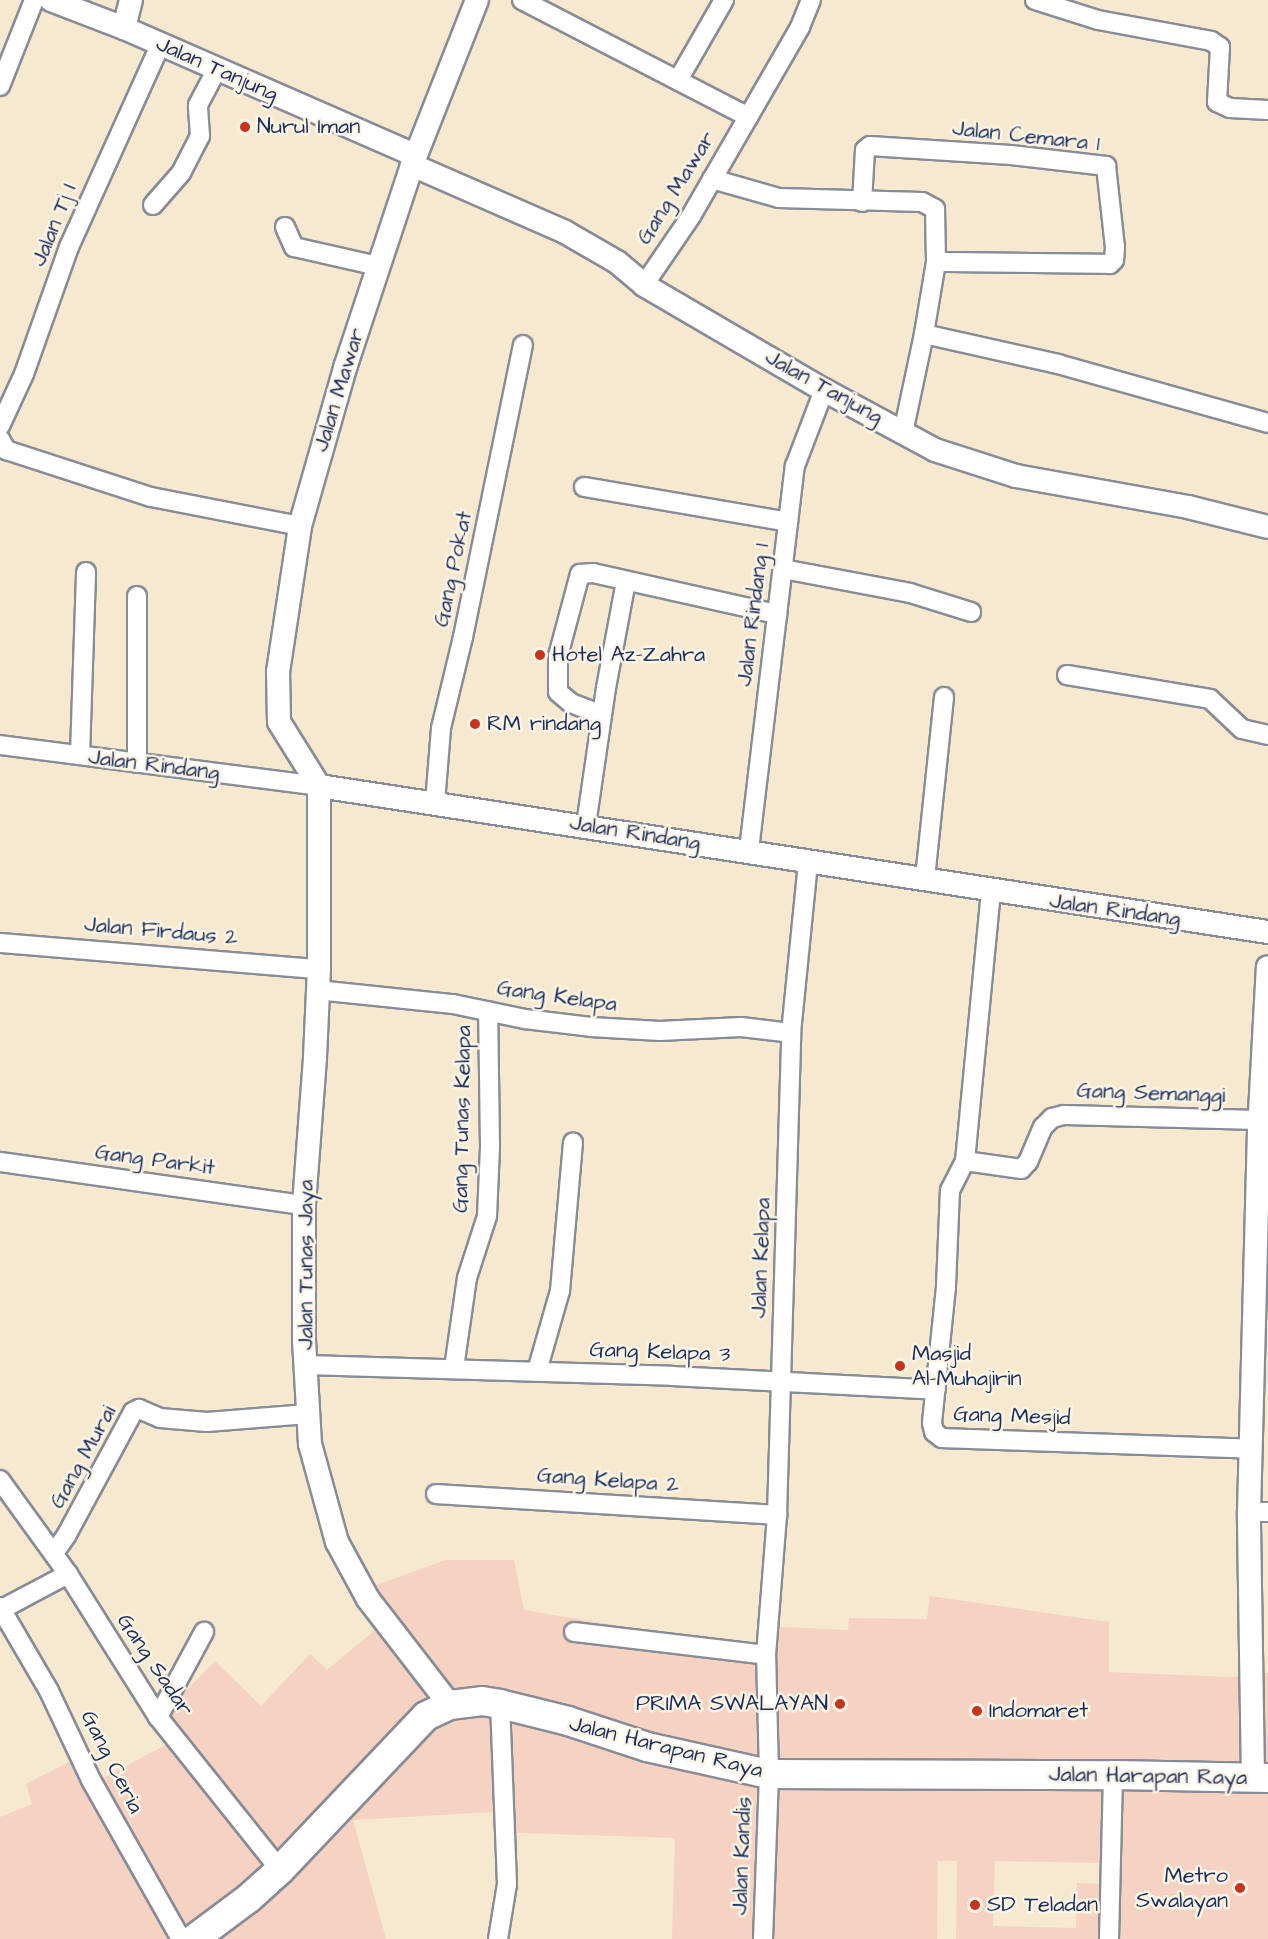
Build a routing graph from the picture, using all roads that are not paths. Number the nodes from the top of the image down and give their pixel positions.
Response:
1 (34, 0) edge
2 (51, 0) edge
3 (131, 0) edge
4 (477, 0) edge
5 (522, 0) edge
6 (724, 0) edge
7 (812, 0) edge
8 (1035, 0) edge
9 (124, 28) junction
10 (160, 45) junction
11 (217, 69) junction
12 (678, 80) junction
13 (0, 86) edge
14 (1268, 110) edge
15 (749, 117) junction
16 (413, 160) junction
17 (712, 179) junction
18 (862, 202) junction
19 (153, 206) dead end
20 (285, 227) dead end
21 (936, 262) junction
22 (378, 266) junction
23 (644, 285) junction
24 (924, 334) junction
25 (523, 345) dead end
26 (824, 390) junction
27 (1268, 423) edge
28 (0, 426) edge
29 (903, 433) junction
30 (0, 439) edge
31 (584, 487) dead end
32 (788, 522) junction
33 (300, 526) junction
34 (1268, 527) edge
35 (783, 569) junction
36 (86, 572) dead end
37 (626, 581) junction
38 (137, 596) dead end
39 (971, 612) dead end
40 (777, 614) junction
41 (1067, 675) dead end
42 (944, 697) dead end
43 (602, 715) junction
44 (1268, 735) edge
45 (0, 745) edge
46 (80, 756) junction
47 (137, 763) junction
48 (319, 786) junction
49 (435, 803) junction
50 (586, 825) junction
51 (749, 850) junction
52 (808, 862) junction
53 (925, 878) junction
54 (991, 891) junction
55 (1268, 932) edge
56 (0, 943) edge
57 (1268, 967) edge
58 (318, 979) junction
59 (488, 1011) junction
60 (791, 1033) junction
61 (1262, 1128) edge
62 (573, 1143) dead end
63 (965, 1161) junction
64 (0, 1162) edge
65 (304, 1205) junction
66 (1261, 1355) edge
67 (306, 1365) junction
68 (454, 1368) junction
69 (537, 1371) junction
70 (782, 1382) junction
71 (936, 1390) junction
72 (308, 1414) junction
73 (1251, 1449) junction
74 (0, 1480) edge
75 (436, 1494) dead end
76 (1259, 1512) edge
77 (777, 1515) junction
78 (54, 1553) junction
79 (68, 1574) junction
80 (1, 1608) edge
81 (204, 1632) dead end
82 (574, 1632) dead end
83 (766, 1655) junction
84 (500, 1704) junction
85 (450, 1705) junction
86 (158, 1717) junction
87 (769, 1774) junction
88 (1113, 1775) junction
89 (1261, 1778) edge
90 (280, 1870) junction
91 (204, 1936) edge
92 (181, 1939) edge
93 (498, 1939) edge
94 (763, 1939) edge
95 (1109, 1939) edge

1 - 13 street
2 - 9 street, Jalan Tanjung
3 - 9 street
4 - 16 street, Jalan Mawar
5 - 12 street, Gang Mawar
6 - 12 street
7 - 15 street, Gang Mawar
8 - 14 street
9 - 10 street, Jalan Tanjung
10 - 11 street, Jalan Tanjung
10 - 28 street, Jalan Tj I
11 - 16 street, Jalan Tanjung
11 - 19 street
12 - 15 street, Gang Mawar
15 - 17 street, Gang Mawar
16 - 22 street, Jalan Mawar
16 - 23 street, Jalan Tanjung
17 - 18 street
17 - 23 street, Gang Mawar
18 - 21 street
18 - 21 street, Jalan Cemara 1
20 - 22 street
21 - 24 street
22 - 33 street, Jalan Mawar
23 - 26 street, Jalan Tanjung
24 - 27 street
24 - 29 street
25 - 49 street, Gang Pokat
26 - 29 street, Jalan Tanjung
26 - 32 street, Jalan Rindang 1
29 - 34 street, Jalan Tanjung
30 - 33 street
31 - 32 street
32 - 35 street, Jalan Rindang 1
33 - 48 street, Jalan Mawar
35 - 39 street
35 - 40 street, Jalan Rindang 1
36 - 46 street
37 - 40 street
37 - 43 street
37 - 43 street
38 - 47 street
40 - 51 street, Jalan Rindang 1
41 - 44 street
42 - 53 street
43 - 50 street
45 - 46 street, Jalan Rindang
46 - 47 street, Jalan Rindang
47 - 48 street, Jalan Rindang
48 - 49 street, Jalan Rindang
48 - 58 street, Jalan Tunas Jaya
49 - 50 street, Jalan Rindang
50 - 51 street, Jalan Rindang
51 - 52 street, Jalan Rindang
52 - 53 street, Jalan Rindang
52 - 60 street, Jalan Kelapa
53 - 54 street, Jalan Rindang
54 - 55 street, Jalan Rindang
54 - 63 street
56 - 58 street, Jalan Firdaus 2
57 - 61 street
58 - 59 street, Gang Kelapa
58 - 65 street, Jalan Tunas Jaya
59 - 60 street, Gang Kelapa
59 - 68 street, Gang Tunas Kelapa
60 - 70 street, Jalan Kelapa
61 - 63 street, Gang Semanggi
61 - 66 street
62 - 69 street
63 - 71 street
64 - 65 street, Gang Parkit
65 - 67 street, Jalan Tunas Jaya
66 - 73 street
67 - 68 street, Gang Kelapa 3
67 - 72 street, Jalan Tunas Jaya
68 - 69 street, Gang Kelapa 3
69 - 70 street, Gang Kelapa 3
70 - 71 street, Gang Mesjid
70 - 77 street, Jalan Kelapa
71 - 73 street, Gang Mesjid
72 - 78 street, Gang Murai
72 - 85 street, Jalan Tunas Jaya
73 - 76 street
74 - 78 street, Gang Sadar
75 - 77 street, Gang Kelapa 2
76 - 89 street
77 - 83 street, Jalan Kelapa
78 - 79 street, Gang Sadar
79 - 80 street
79 - 86 street, Gang Sadar
80 - 92 street, Gang Ceria
81 - 86 street
82 - 83 street
83 - 87 street, Jalan Kelapa
84 - 85 main road, Jalan Harapan Raya
84 - 87 main road, Jalan Harapan Raya
84 - 93 street
85 - 90 main road, Jalan Harapan Raya
86 - 90 street, Gang Sadar
87 - 88 main road, Jalan Harapan Raya
87 - 94 street, Jalan Kandis
88 - 89 main road, Jalan Harapan Raya
88 - 95 street
90 - 91 main road, Jalan Harapan Raya

